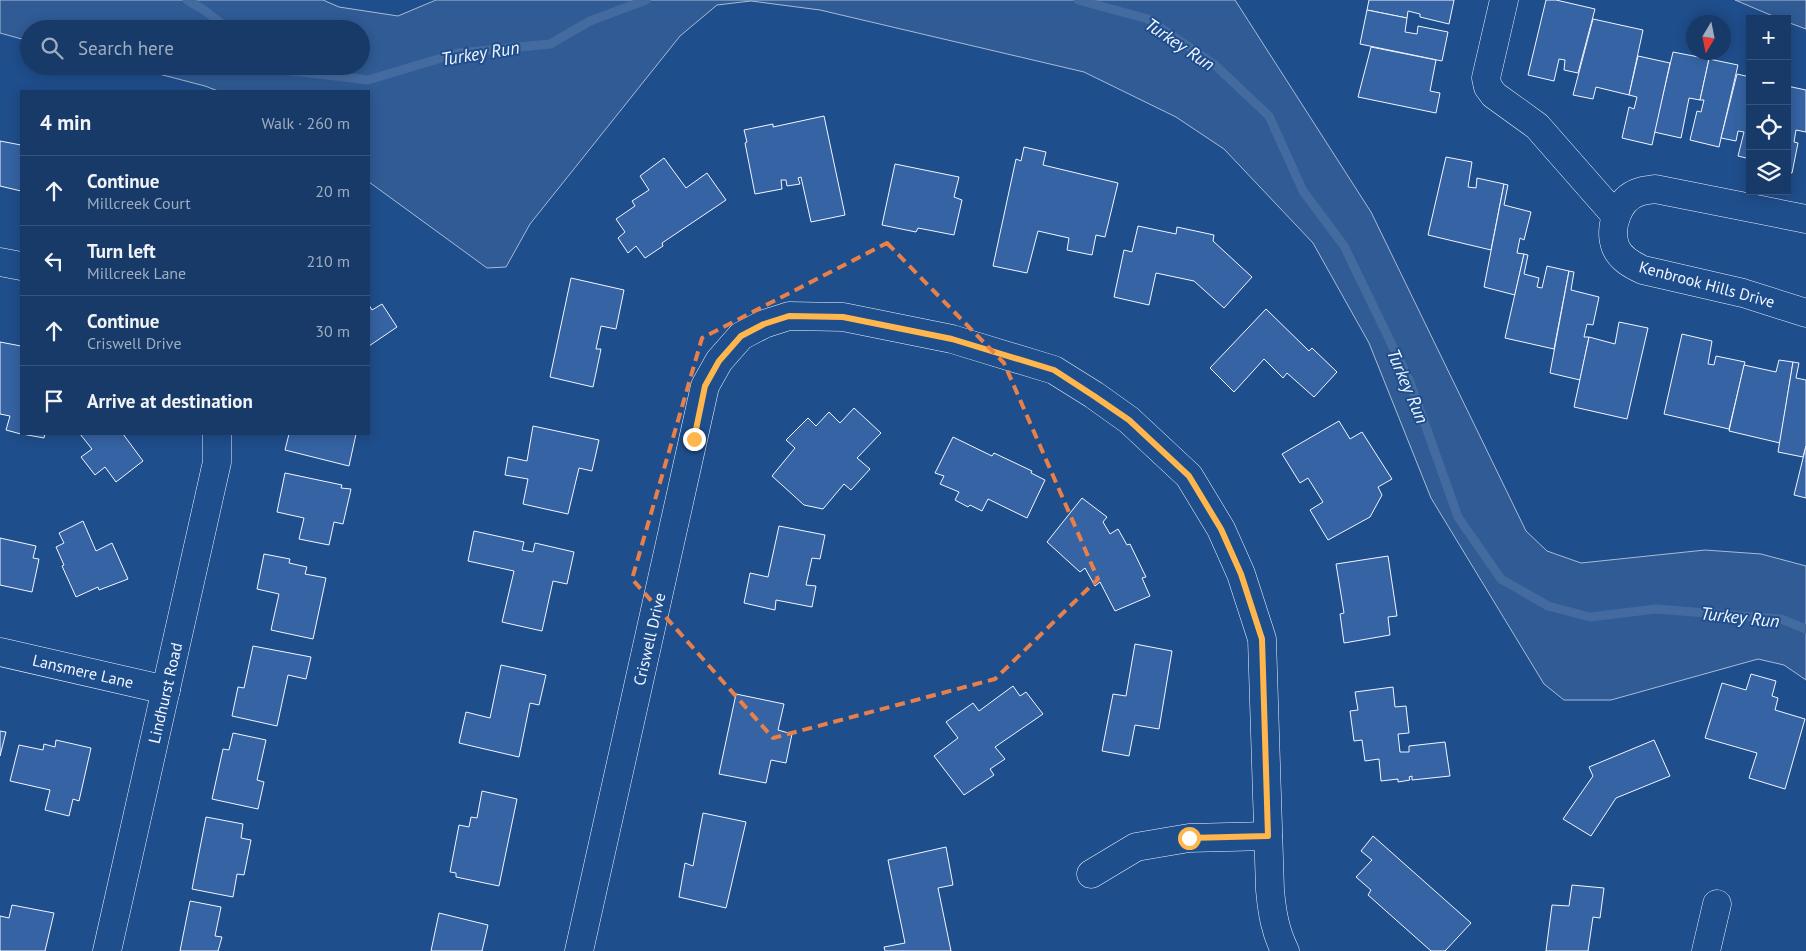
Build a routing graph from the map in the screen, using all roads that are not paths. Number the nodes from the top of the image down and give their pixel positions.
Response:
1 (1504, 0) edge
2 (1616, 216) junction
3 (1806, 219) edge
4 (0, 262) edge
5 (20, 266) edge
6 (1806, 312) edge
7 (217, 435) edge
8 (0, 652) edge
9 (166, 690) junction
10 (1268, 836) junction
11 (1091, 874) dead end
12 (1717, 904) dead end
13 (108, 951) edge
14 (578, 951) edge
15 (1285, 951) edge
16 (1706, 951) edge

1 - 2 street
2 - 3 street
2 - 6 street, Kenbrook Hills Drive
4 - 5 street
7 - 9 street, Lindhurst Road
8 - 9 street, Lansmere Lane
9 - 13 street, Lindhurst Road
10 - 11 street
10 - 14 street, Criswell Drive
10 - 15 street
12 - 16 street

